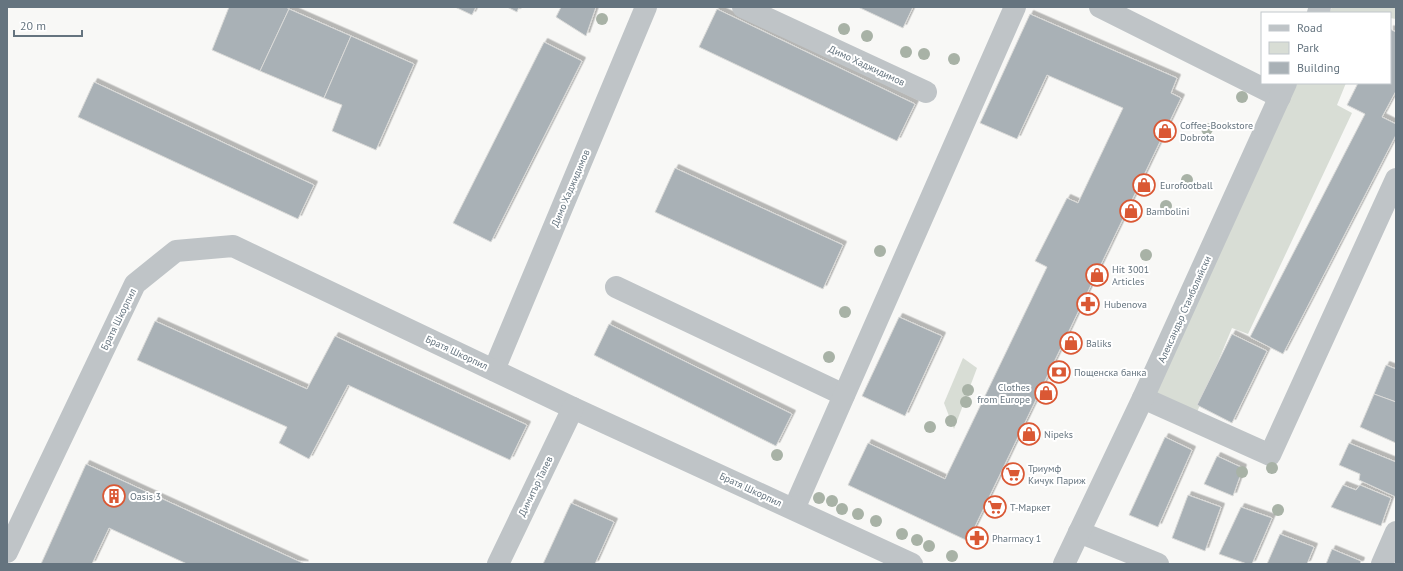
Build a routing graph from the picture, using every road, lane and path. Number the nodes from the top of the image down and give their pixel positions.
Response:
1 (646, 7) edge
2 (743, 7) edge
3 (1015, 7) edge
4 (1100, 7) edge
5 (1261, 80) edge
6 (1270, 84) edge
7 (1283, 90) edge
8 (926, 92) dead end
9 (1396, 179) edge
10 (616, 287) dead end
11 (494, 370) junction
12 (844, 395) junction
13 (1143, 398) junction
14 (573, 408) junction
15 (794, 509) junction
16 (1079, 532) junction
17 (1396, 532) edge
18 (7, 552) edge
19 (498, 564) edge
20 (912, 564) edge
21 (1064, 564) edge
22 (1158, 564) edge
23 (1382, 564) edge

1 - 11 street, Димо Хаджидимов
2 - 8 street, Димо Хаджидимов
3 - 12 street, Братя Шкорпил
4 - 5 street, Александър Стамболийски
6 - 7 street, Александър Стамболийски
7 - 13 street, Александър Стамболийски
9 - 13 street
10 - 12 street
11 - 14 street, Братя Шкорпил
11 - 18 street, Братя Шкорпил
12 - 15 street, Братя Шкорпил
13 - 16 street, Александър Стамболийски
14 - 15 street, Братя Шкорпил
14 - 19 street, Димитър Талев
15 - 20 street
16 - 21 street, Александър Стамболийски
16 - 22 street
17 - 23 street

